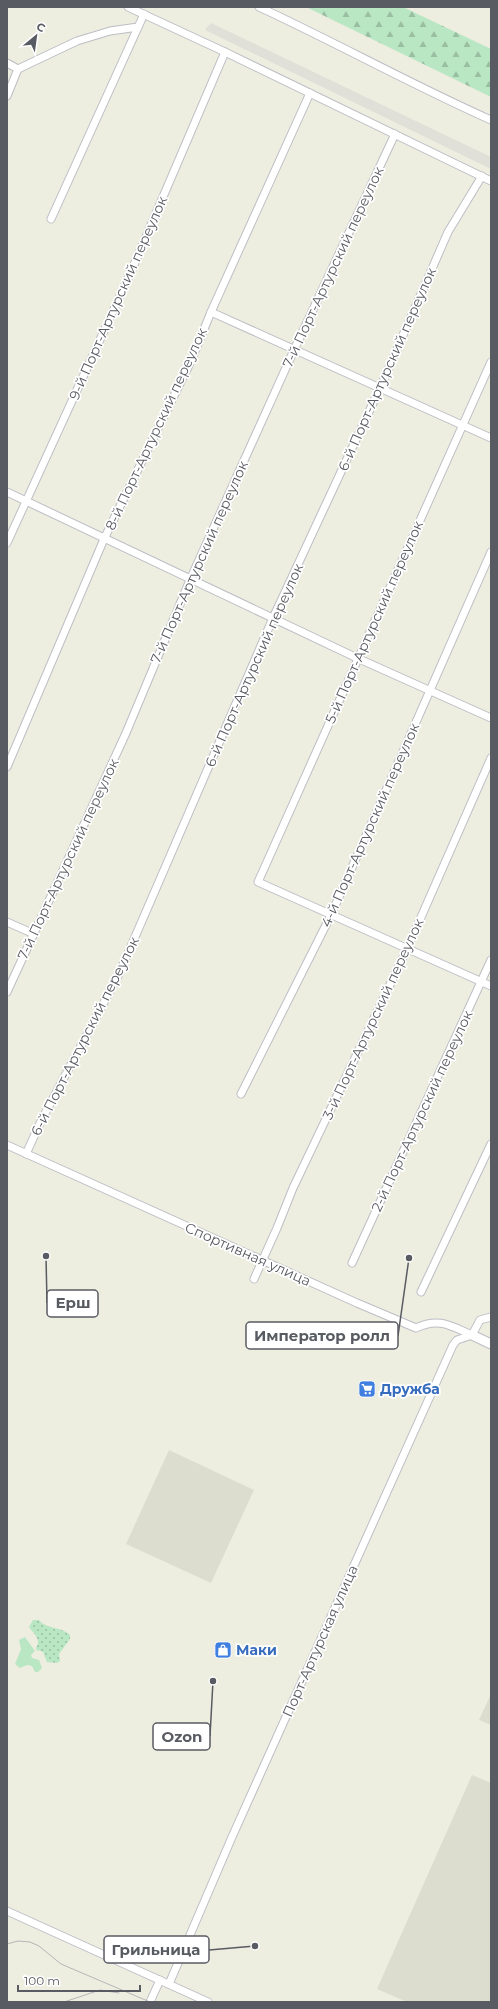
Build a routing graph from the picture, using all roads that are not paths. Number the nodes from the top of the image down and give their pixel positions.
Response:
1 (128, 7) edge
2 (259, 7) edge
3 (144, 14) junction
4 (138, 27) junction
5 (225, 52) junction
6 (7, 62) edge
7 (18, 69) junction
8 (310, 93) junction
9 (7, 96) edge
10 (491, 120) edge
11 (395, 134) junction
12 (482, 176) junction
13 (491, 181) edge
14 (51, 219) dead end
15 (211, 312) junction
16 (294, 350) junction
17 (491, 362) edge
18 (380, 388) junction
19 (462, 425) junction
20 (491, 438) edge
21 (7, 492) edge
22 (25, 500) junction
23 (104, 539) junction
24 (7, 543) edge
25 (491, 552) edge
26 (190, 580) junction
27 (273, 618) junction
28 (357, 658) junction
29 (430, 691) junction
30 (491, 718) edge
31 (491, 758) edge
32 (7, 767) edge
33 (331, 915) junction
34 (7, 922) edge
35 (34, 934) junction
36 (407, 948) junction
37 (491, 960) edge
38 (481, 982) junction
39 (491, 986) edge
40 (7, 992) edge
41 (242, 1094) dead end
42 (491, 1144) edge
43 (7, 1145) edge
44 (26, 1154) junction
45 (262, 1260) junction
46 (352, 1262) dead end
47 (254, 1278) dead end
48 (421, 1292) dead end
49 (491, 1317) edge
50 (472, 1335) junction
51 (491, 1344) edge
52 (7, 1911) edge
53 (160, 1980) junction
54 (169, 1984) junction
55 (150, 2002) edge
56 (208, 2002) edge

1 - 3 street
2 - 10 street
3 - 4 street
3 - 5 street
4 - 7 street
4 - 14 street
5 - 8 street
5 - 22 street, 9-й Порт-Артурский переулок
6 - 7 street
7 - 9 street
8 - 11 street
8 - 15 street, 8-й Порт-Артурский переулок
11 - 12 street
11 - 16 street, 7-й Порт-Артурский переулок
12 - 13 street
12 - 18 street, 6-й Порт-Артурский переулок
15 - 16 street
15 - 23 street, 8-й Порт-Артурский переулок
16 - 18 street
16 - 26 street, 7-й Порт-Артурский переулок
17 - 19 street, 5-й Порт-Артурский переулок
18 - 19 street
18 - 27 street, 6-й Порт-Артурский переулок
19 - 20 street
19 - 28 street, 5-й Порт-Артурский переулок
21 - 22 street
22 - 23 street
22 - 24 street, 9-й Порт-Артурский переулок
23 - 26 street
23 - 32 street, 8-й Порт-Артурский переулок
25 - 29 street, 4-й Порт-Артурский переулок
26 - 27 street
26 - 35 street, 7-й Порт-Артурский переулок
27 - 28 street
27 - 44 street, 6-й Порт-Артурский переулок
28 - 29 street
28 - 33 street, 5-й Порт-Артурский переулок
29 - 30 street
29 - 33 street, 4-й Порт-Артурский переулок
31 - 36 street, 3-й Порт-Артурский переулок
33 - 36 street
33 - 41 street, 4-й Порт-Артурский переулок
34 - 35 street
35 - 40 street, 7-й Порт-Артурский переулок
36 - 38 street
36 - 45 street, 3-й Порт-Артурский переулок
37 - 38 street, 2-й Порт-Артурский переулок
38 - 39 street
38 - 46 street, 2-й Порт-Артурский переулок
42 - 48 street
43 - 44 street, Спортивная улица
44 - 45 street, Спортивная улица
45 - 47 street, 3-й Порт-Артурский переулок
45 - 50 street, Спортивная улица
49 - 50 street
50 - 51 street, Спортивная улица
50 - 54 street, Порт-Артурская улица
52 - 53 street
53 - 54 street
53 - 55 street
54 - 56 street

